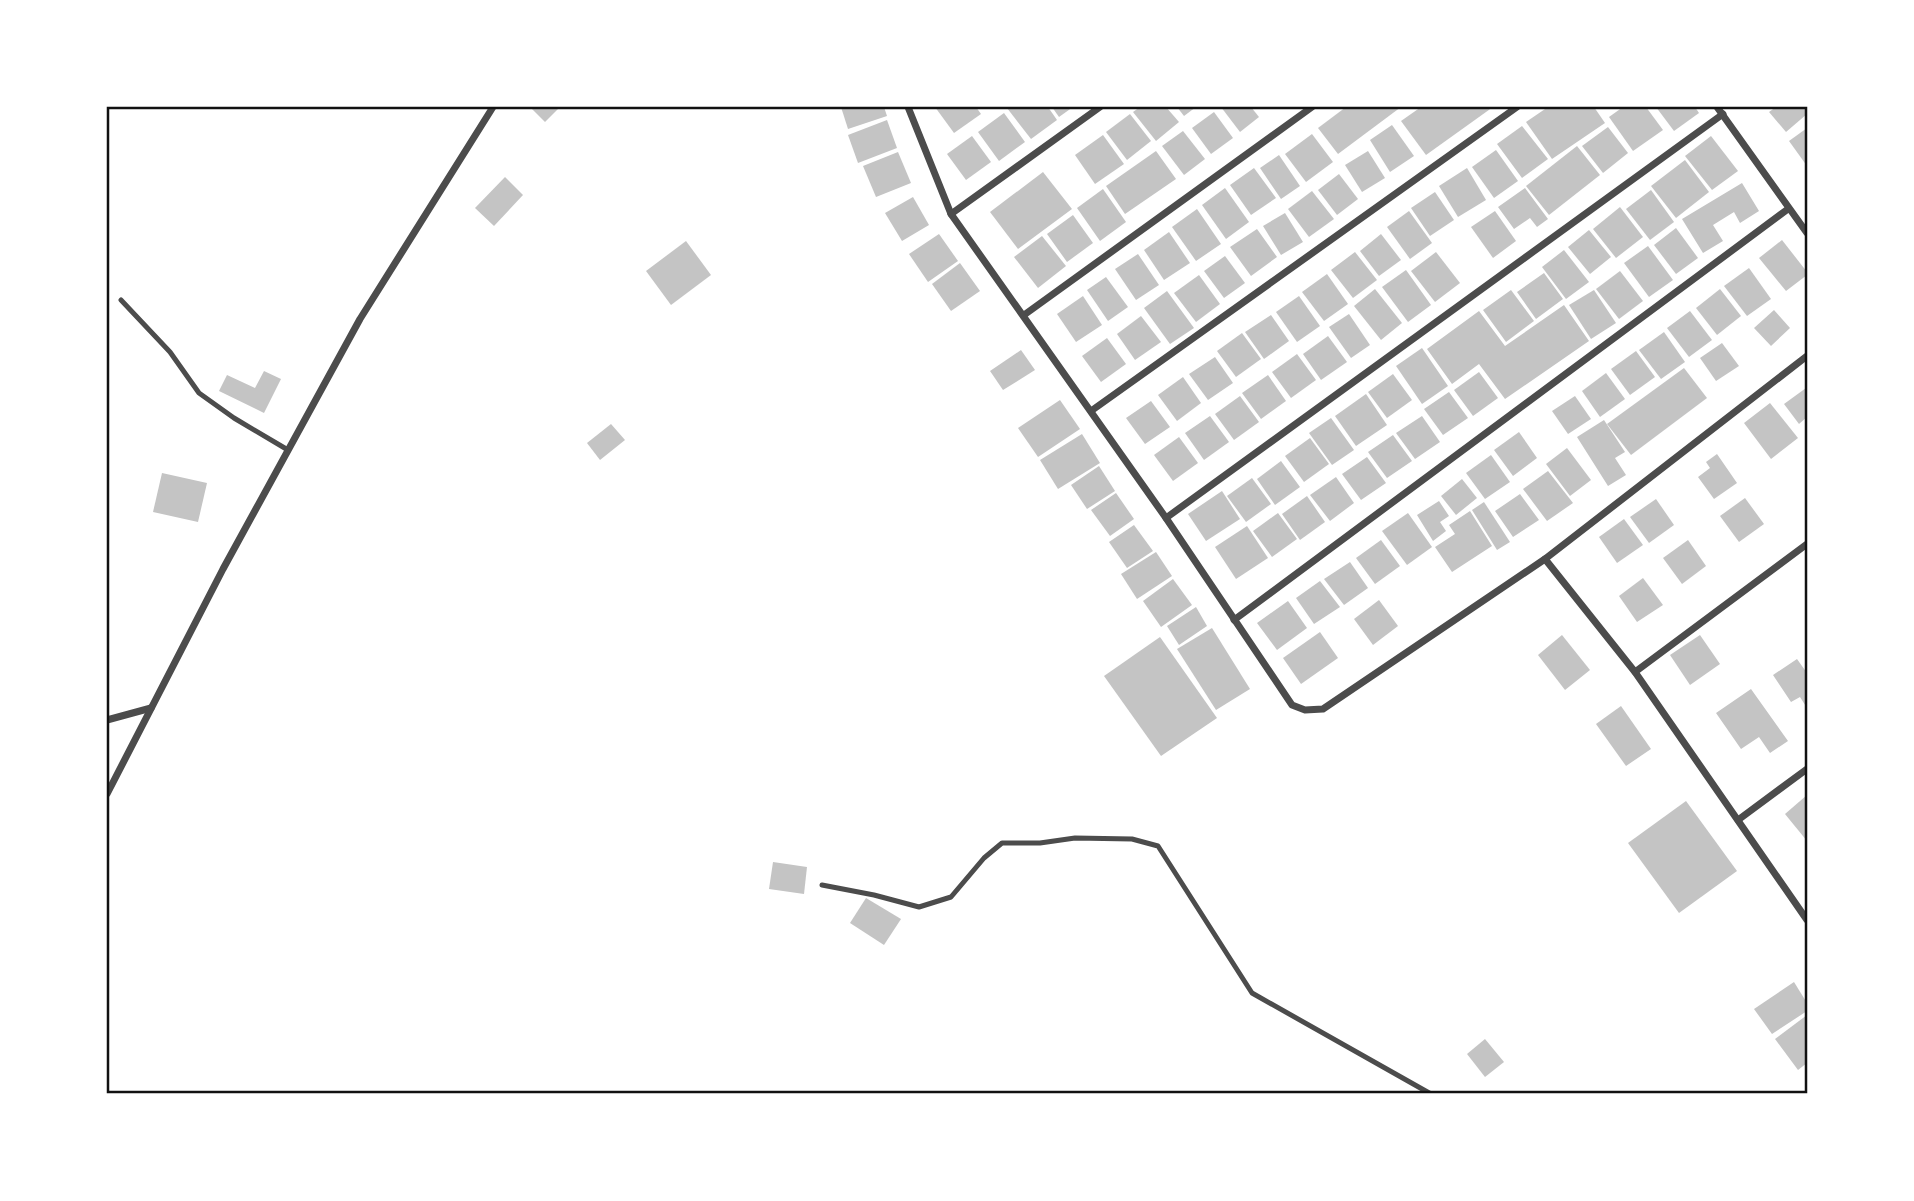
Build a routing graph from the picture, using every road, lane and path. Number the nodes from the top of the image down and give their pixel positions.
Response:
1 (494, 107) edge
2 (908, 107) edge
3 (1100, 107) edge
4 (1312, 107) edge
5 (1517, 107) edge
6 (1717, 107) edge
7 (1723, 114) junction
8 (1788, 209) junction
9 (951, 214) junction
10 (1807, 233) edge
11 (121, 300) dead end
12 (1024, 315) junction
13 (1807, 356) edge
14 (1091, 411) junction
15 (288, 450) junction
16 (1167, 518) junction
17 (1807, 544) edge
18 (1545, 559) junction
19 (1234, 621) junction
20 (1635, 671) junction
21 (150, 708) junction
22 (107, 720) edge
23 (1807, 769) edge
24 (107, 794) edge
25 (1738, 821) junction
26 (822, 885) dead end
27 (1807, 920) edge
28 (1431, 1094) edge

1 - 15 street
2 - 9 street
3 - 9 street
4 - 12 street
5 - 14 street
6 - 7 street
7 - 8 street
7 - 16 street
8 - 10 street
8 - 19 street
9 - 12 street
11 - 15 lane
12 - 14 street
13 - 18 street
14 - 16 street
15 - 21 street
16 - 19 street
17 - 20 street
18 - 19 street
18 - 20 street
20 - 25 street
21 - 22 street
21 - 24 street
23 - 25 street
25 - 27 street
26 - 28 lane

